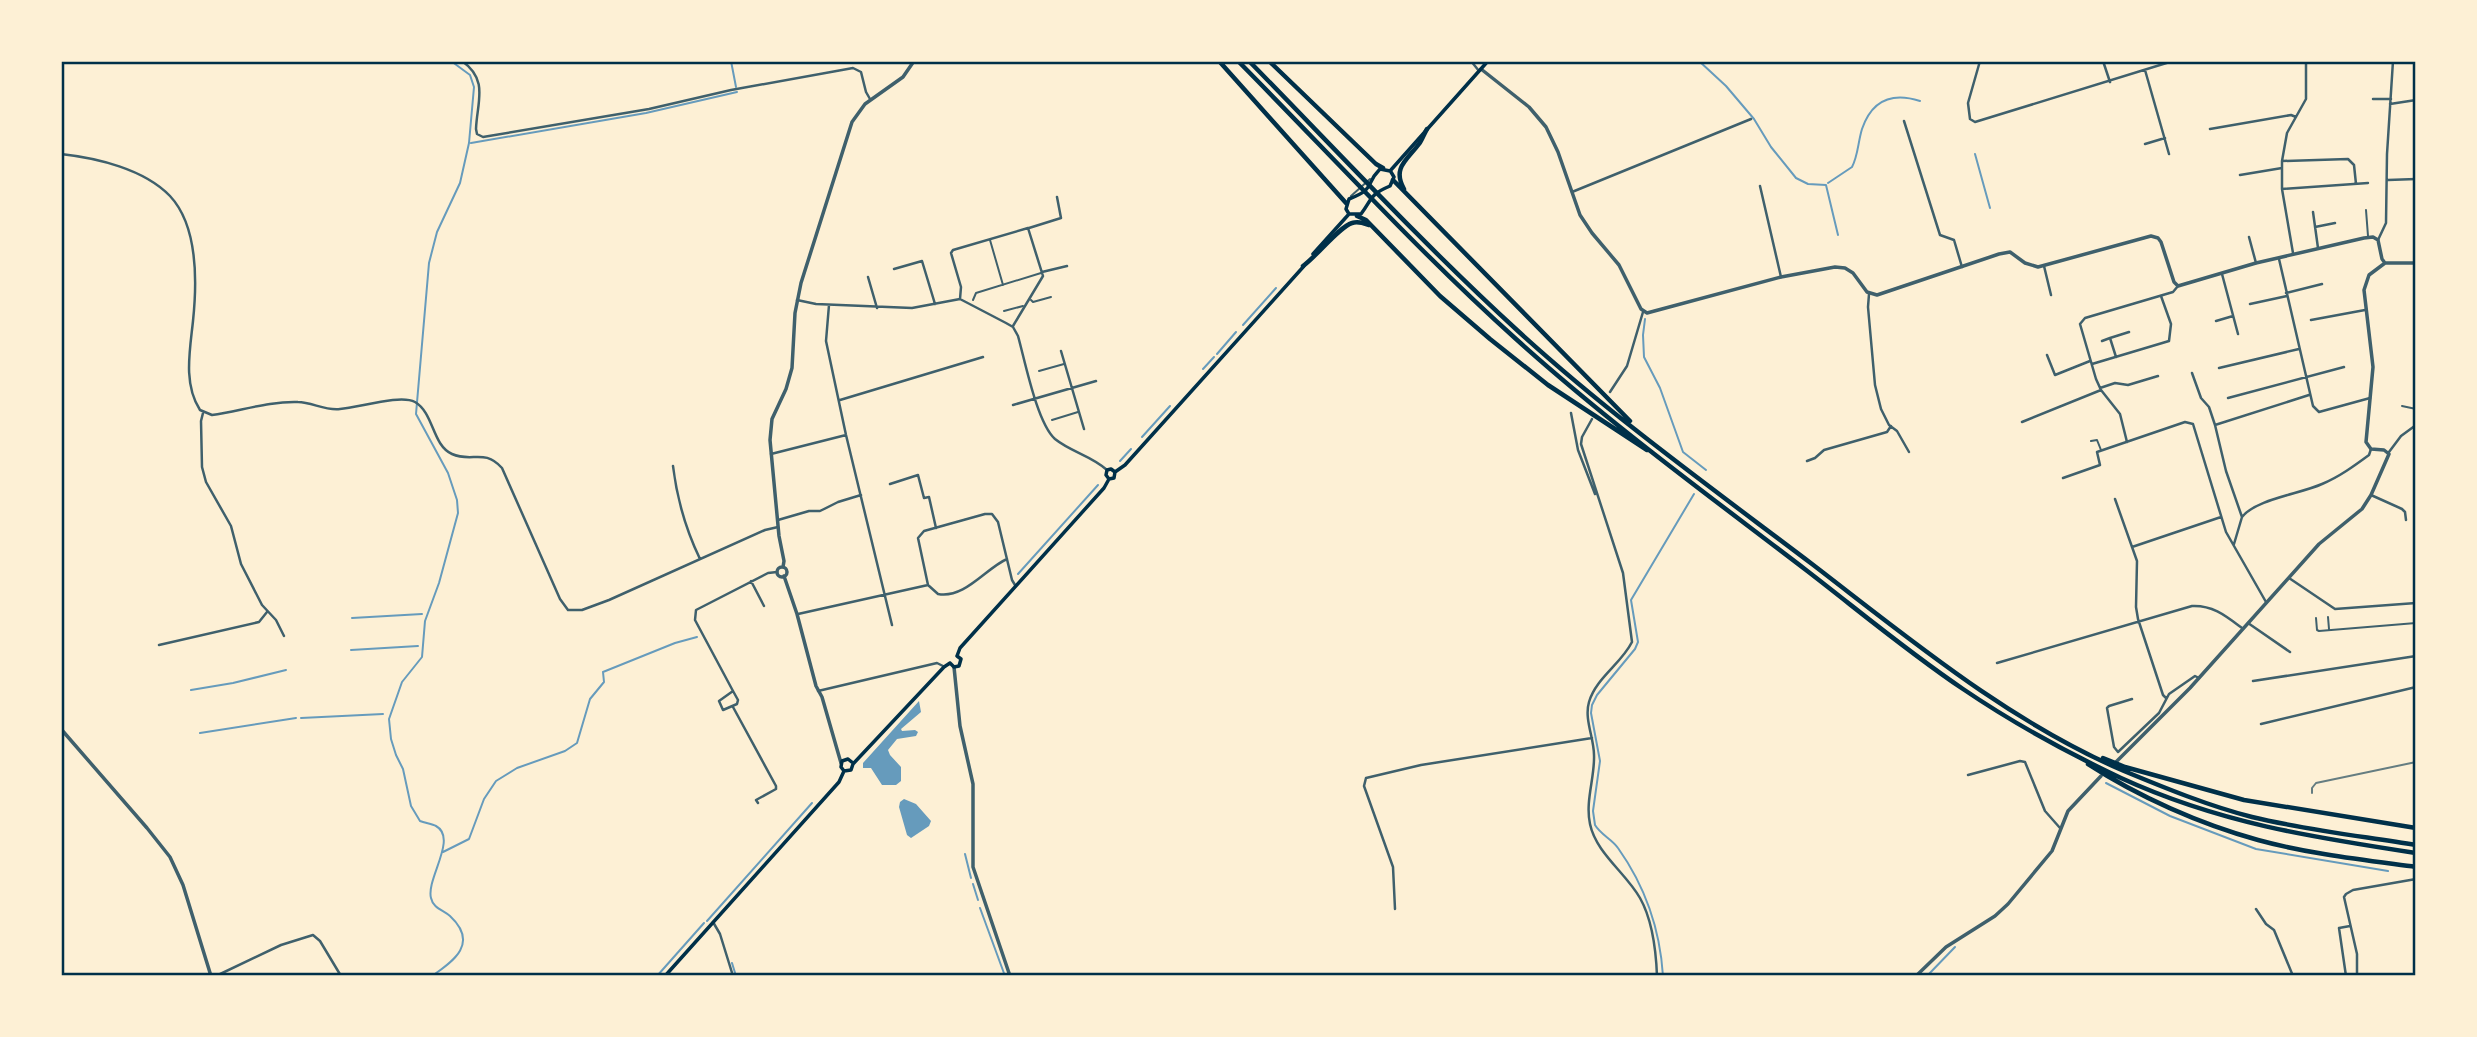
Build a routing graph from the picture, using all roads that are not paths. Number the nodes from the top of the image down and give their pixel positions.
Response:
1 (462, 61) edge
2 (915, 61) edge
3 (1219, 61) edge
4 (1238, 61) edge
5 (1249, 61) edge
6 (1269, 61) edge
7 (1471, 61) edge
8 (1488, 61) edge
9 (1980, 61) edge
10 (2103, 61) edge
11 (2173, 61) edge
12 (2306, 61) edge
13 (2393, 61) edge
14 (1480, 70) junction
15 (2145, 70) junction
16 (2109, 82) junction
17 (870, 99) junction
18 (2373, 99) dead end
19 (2390, 99) junction
20 (2416, 100) edge
21 (2390, 104) junction
22 (2296, 117) junction
23 (1751, 119) dead end
24 (1904, 121) dead end
25 (1427, 129) junction
26 (2210, 129) dead end
27 (2165, 138) junction
28 (2144, 144) dead end
29 (61, 154) edge
30 (2169, 154) dead end
31 (2282, 161) junction
32 (1383, 168) junction
33 (2282, 168) junction
34 (1390, 171) junction
35 (2240, 175) dead end
36 (2416, 179) edge
37 (1393, 180) junction
38 (2386, 180) junction
39 (2368, 183) dead end
40 (2356, 184) junction
41 (1760, 186) dead end
42 (1405, 189) junction
43 (2282, 189) junction
44 (1572, 192) junction
45 (1057, 197) dead end
46 (1346, 203) junction
47 (2366, 210) dead end
48 (2313, 212) dead end
49 (1349, 214) junction
50 (1357, 216) junction
51 (2335, 223) dead end
52 (1370, 225) junction
53 (2315, 227) junction
54 (1029, 228) junction
55 (2249, 237) dead end
56 (2368, 237) junction
57 (990, 239) junction
58 (2378, 240) junction
59 (2318, 248) junction
60 (2293, 253) junction
61 (2279, 257) junction
62 (2256, 263) junction
63 (2385, 263) junction
64 (2416, 263) edge
65 (1067, 265) dead end
66 (1303, 266) junction
67 (2044, 266) junction
68 (1962, 267) junction
69 (894, 269) dead end
70 (1042, 272) junction
71 (2222, 274) junction
72 (868, 277) dead end
73 (1781, 277) junction
74 (2322, 284) dead end
75 (1003, 285) junction
76 (2178, 286) junction
77 (1870, 294) junction
78 (2287, 294) junction
79 (2051, 295) dead end
80 (2161, 296) junction
81 (1051, 297) dead end
82 (960, 299) junction
83 (797, 300) junction
84 (974, 300) dead end
85 (1030, 300) junction
86 (934, 304) junction
87 (2250, 304) dead end
88 (829, 305) junction
89 (1025, 307) junction
90 (877, 308) junction
91 (1004, 310) dead end
92 (2365, 310) junction
93 (1643, 312) junction
94 (2233, 316) junction
95 (2311, 320) dead end
96 (2216, 321) dead end
97 (1013, 327) junction
98 (2129, 332) dead end
99 (2238, 334) dead end
100 (2110, 338) junction
101 (2102, 341) dead end
102 (2299, 349) junction
103 (1061, 351) dead end
104 (2047, 355) dead end
105 (983, 357) dead end
106 (2116, 357) junction
107 (2091, 362) junction
108 (1065, 364) junction
109 (2344, 367) dead end
110 (2219, 369) dead end
111 (1039, 371) dead end
112 (2192, 373) dead end
113 (2158, 376) dead end
114 (2305, 377) junction
115 (1096, 381) dead end
116 (1072, 388) junction
117 (2100, 389) junction
118 (1610, 392) dead end
119 (2309, 395) junction
120 (1036, 398) junction
121 (2228, 398) dead end
122 (2371, 398) junction
123 (840, 400) junction
124 (1013, 405) dead end
125 (2402, 406) dead end
126 (2416, 409) edge
127 (1079, 412) junction
128 (203, 413) junction
129 (1571, 414) dead end
130 (1592, 419) dead end
131 (1052, 420) dead end
132 (2022, 422) dead end
133 (2215, 425) junction
134 (2416, 425) edge
135 (1891, 426) junction
136 (1084, 429) dead end
137 (846, 435) junction
138 (1646, 436) junction
139 (2091, 441) dead end
140 (2127, 442) junction
141 (2371, 449) junction
142 (2101, 451) junction
143 (1909, 452) dead end
144 (2388, 452) junction
145 (771, 454) junction
146 (1658, 455) junction
147 (1807, 460) dead end
148 (673, 466) dead end
149 (1107, 470) junction
150 (923, 472) dead end
151 (1115, 472) junction
152 (918, 475) junction
153 (2063, 478) dead end
154 (1109, 479) junction
155 (890, 484) dead end
156 (861, 495) junction
157 (2371, 495) junction
158 (1598, 496) junction
159 (2115, 499) dead end
160 (2221, 517) junction
161 (2242, 517) junction
162 (777, 520) junction
163 (2406, 520) dead end
164 (778, 527) junction
165 (936, 528) junction
166 (2234, 544) junction
167 (2132, 547) junction
168 (700, 559) junction
169 (1006, 559) junction
170 (783, 567) junction
171 (777, 572) junction
172 (784, 576) junction
173 (2288, 578) junction
174 (751, 581) junction
175 (928, 585) junction
176 (1016, 586) junction
177 (884, 594) junction
178 (2266, 602) junction
179 (2416, 603) edge
180 (764, 606) dead end
181 (267, 611) junction
182 (797, 614) junction
183 (2328, 617) dead end
184 (2316, 618) dead end
185 (2139, 622) junction
186 (2248, 623) junction
187 (2416, 623) edge
188 (891, 625) dead end
189 (2243, 629) junction
190 (2329, 630) junction
191 (284, 636) dead end
192 (159, 645) dead end
193 (2291, 652) dead end
194 (957, 656) junction
195 (2416, 656) edge
196 (1997, 663) dead end
197 (952, 665) junction
198 (944, 667) junction
199 (2199, 678) junction
200 (2253, 681) dead end
201 (2416, 687) edge
202 (733, 691) junction
203 (818, 691) junction
204 (2166, 698) junction
205 (2132, 699) dead end
206 (733, 706) junction
207 (2261, 724) dead end
208 (61, 729) edge
209 (1592, 738) junction
210 (2072, 746) junction
211 (838, 749) junction
212 (2070, 753) junction
213 (849, 759) junction
214 (841, 762) junction
215 (2116, 762) dead end
216 (853, 764) junction
217 (844, 771) junction
218 (1968, 775) dead end
219 (2102, 776) dead end
220 (758, 803) dead end
221 (2060, 828) junction
222 (2416, 828) edge
223 (2416, 845) edge
224 (2416, 853) edge
225 (2416, 867) edge
226 (2416, 879) edge
227 (1395, 909) dead end
228 (2256, 909) dead end
229 (713, 922) junction
230 (2350, 926) junction
231 (214, 976) edge
232 (341, 976) edge
233 (665, 976) edge
234 (733, 976) edge
235 (1010, 976) edge
236 (1657, 976) edge
237 (1916, 976) edge
238 (2293, 976) edge
239 (2346, 976) edge
240 (2357, 976) edge

1 - 17 street
2 - 17 street
3 - 46 highway
4 - 146 highway
5 - 138 highway
6 - 32 highway
7 - 14 street
8 - 14 main road
9 - 16 street
10 - 16 street
11 - 15 street
12 - 22 street
13 - 19 street
14 - 25 main road
14 - 44 street
15 - 16 street
15 - 27 street
17 - 83 street
18 - 19 street
19 - 21 street
20 - 21 street
21 - 38 street
22 - 26 street
22 - 31 street
23 - 44 street
24 - 68 street
25 - 34 main road
25 - 42 highway
27 - 28 street
27 - 30 street
29 - 128 street
31 - 33 street
31 - 40 street
32 - 34 main road
32 - 46 main road
33 - 35 street
33 - 43 street
34 - 37 main road
36 - 38 street
37 - 42 highway
37 - 50 main road
38 - 58 street
39 - 40 street
40 - 43 street
41 - 73 street
42 - 138 highway
43 - 60 street
44 - 93 street
45 - 54 street
46 - 49 main road
47 - 56 street
48 - 53 street
49 - 50 main road
49 - 66 main road
50 - 52 highway
51 - 53 street
52 - 66 highway
52 - 146 highway
53 - 59 street
54 - 57 street
54 - 70 street
55 - 62 street
56 - 58 street
56 - 59 street
57 - 75 street
57 - 82 street
58 - 63 street
59 - 60 street
60 - 61 street
61 - 62 street
61 - 78 street
62 - 71 street
63 - 64 street
63 - 92 street
65 - 70 street
66 - 151 main road
67 - 68 street
67 - 76 street
67 - 79 street
68 - 77 street
69 - 86 street
70 - 75 street
70 - 85 street
71 - 76 street
71 - 94 street
72 - 90 street
73 - 77 street
73 - 93 street
74 - 78 street
75 - 84 street
76 - 80 street
77 - 135 street
78 - 87 street
78 - 102 street
80 - 106 street
80 - 107 street
81 - 85 street
82 - 86 street
82 - 97 street
83 - 88 street
83 - 145 street
85 - 89 street
86 - 90 street
88 - 90 street
88 - 123 street
89 - 91 street
89 - 97 street
92 - 95 street
92 - 122 street
93 - 118 street
94 - 96 street
94 - 99 street
97 - 120 street
98 - 100 street
100 - 101 street
100 - 106 street
102 - 110 street
102 - 114 street
103 - 108 street
104 - 107 street
105 - 123 street
106 - 107 street
107 - 117 street
108 - 111 street
108 - 116 street
109 - 114 street
112 - 133 street
113 - 117 street
114 - 119 street
114 - 121 street
115 - 116 street
116 - 120 street
116 - 127 street
117 - 132 street
117 - 140 street
119 - 122 street
119 - 133 street
120 - 124 street
120 - 149 street
122 - 141 street
123 - 137 street
125 - 126 street
127 - 131 street
127 - 136 street
128 - 168 street
128 - 181 street
129 - 158 street
130 - 158 street
133 - 161 street
134 - 144 street
135 - 143 street
135 - 147 street
137 - 145 street
137 - 156 street
138 - 210 highway
139 - 142 street
140 - 142 street
140 - 160 street
141 - 144 street
141 - 161 street
142 - 153 street
144 - 157 street
145 - 162 street
146 - 212 highway
148 - 168 street
149 - 151 main road
149 - 154 main road
150 - 152 street
151 - 154 main road
152 - 155 street
152 - 165 street
154 - 176 main road
156 - 162 street
156 - 177 street
157 - 163 street
157 - 173 street
158 - 209 street
159 - 167 street
160 - 166 street
160 - 167 street
161 - 166 street
162 - 164 street
164 - 168 street
164 - 170 street
165 - 169 street
165 - 175 street
166 - 178 street
167 - 185 street
169 - 175 street
169 - 176 street
170 - 171 street
170 - 172 street
171 - 172 street
171 - 174 street
172 - 182 street
173 - 178 street
173 - 179 street
174 - 180 street
174 - 202 street
175 - 177 street
176 - 194 main road
177 - 182 street
177 - 188 street
178 - 186 street
181 - 191 street
181 - 192 street
182 - 203 street
183 - 190 street
184 - 190 street
185 - 189 street
185 - 196 street
185 - 204 street
186 - 189 street
186 - 193 street
187 - 190 street
189 - 199 street
194 - 197 main road
194 - 197 main road
195 - 200 street
197 - 198 main road
197 - 235 street
198 - 203 street
198 - 216 main road
199 - 204 street
199 - 215 street
201 - 207 street
202 - 206 street
202 - 206 street
203 - 211 street
204 - 205 street
206 - 220 street
208 - 231 street
209 - 227 street
209 - 236 street
210 - 222 highway
210 - 223 highway
211 - 213 street
211 - 214 street
212 - 224 highway
212 - 225 highway
213 - 214 main road
213 - 216 main road
214 - 217 main road
216 - 217 main road
217 - 229 main road
218 - 221 street
219 - 221 street
221 - 237 street
226 - 230 street
228 - 238 street
229 - 233 main road
229 - 234 street
230 - 239 street
230 - 240 street
231 - 232 street

